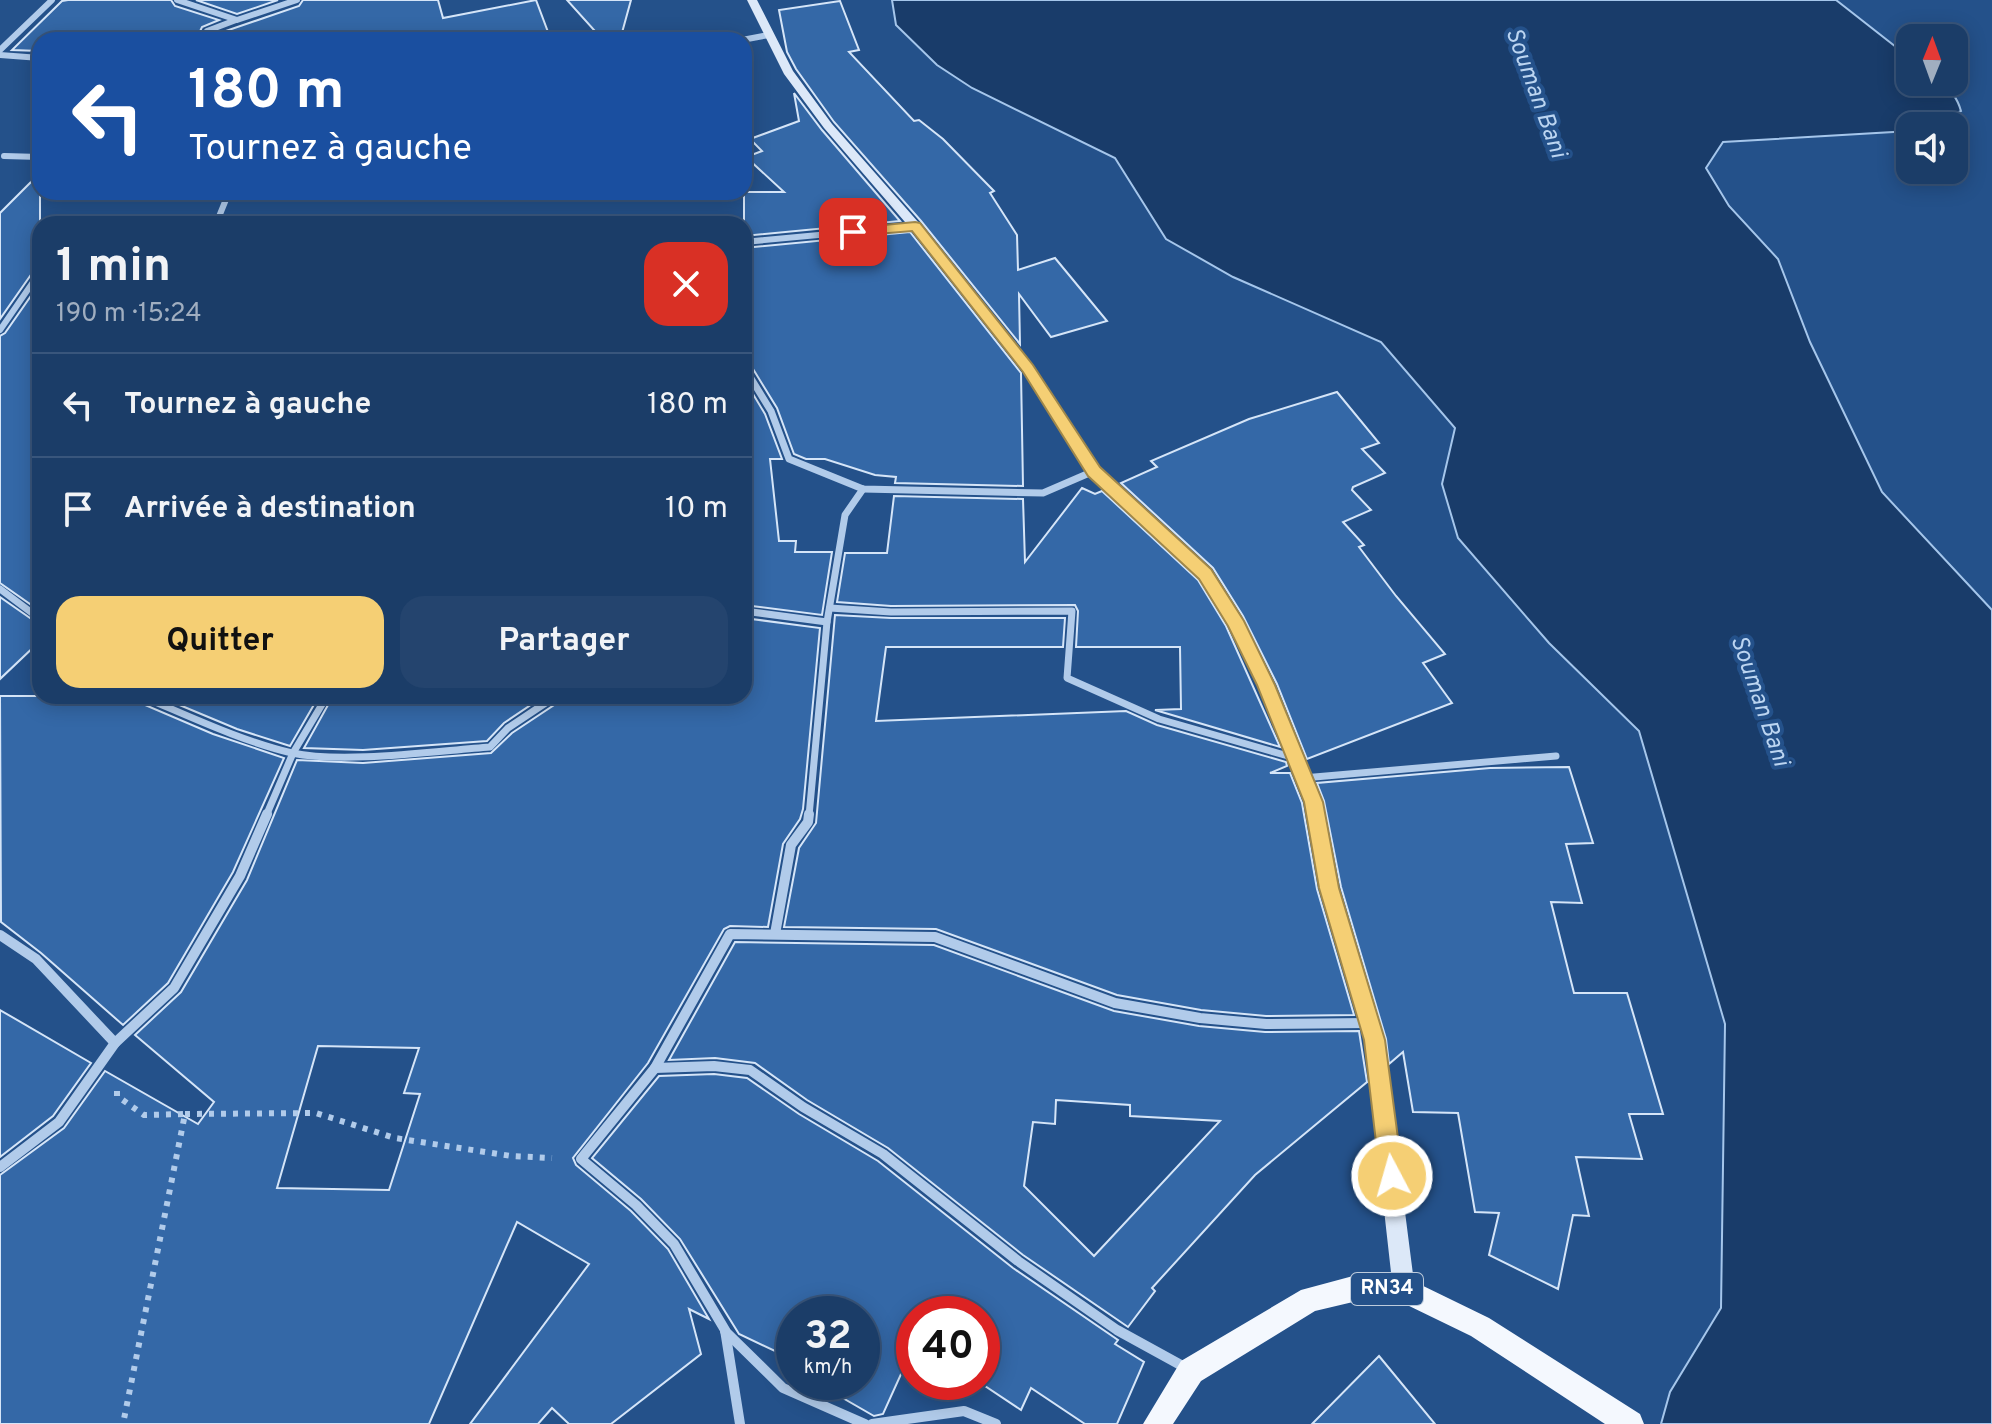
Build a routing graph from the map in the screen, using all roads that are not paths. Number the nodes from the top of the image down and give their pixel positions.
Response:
1 (52, 0) edge
2 (177, 0) edge
3 (297, 0) edge
4 (752, 0) edge
5 (237, 20) junction
6 (206, 32) edge
7 (769, 35) junction
8 (752, 38) edge
9 (0, 53) edge
10 (32, 57) edge
11 (4, 156) dead end
12 (32, 157) edge
13 (915, 226) junction
14 (752, 241) edge
15 (32, 284) edge
16 (0, 330) edge
17 (752, 377) edge
18 (1094, 471) junction
19 (863, 489) junction
20 (0, 589) edge
21 (830, 608) junction
22 (752, 612) edge
23 (32, 613) edge
24 (827, 622) junction
25 (160, 704) edge
26 (322, 704) edge
27 (544, 704) edge
28 (293, 753) junction
29 (1556, 756) dead end
30 (1296, 759) junction
31 (1303, 778) junction
32 (775, 934) junction
33 (0, 935) edge
34 (1368, 1023) junction
35 (115, 1043) junction
36 (655, 1068) junction
37 (0, 1167) edge
38 (1404, 1290) junction
39 (725, 1330) junction
40 (1191, 1371) junction
41 (740, 1424) edge
42 (865, 1424) edge
43 (872, 1424) edge
44 (996, 1424) edge
45 (1157, 1424) edge
46 (1630, 1424) edge

1 - 9 street
2 - 5 street
3 - 5 street
4 - 7 street
5 - 6 street
7 - 8 street
7 - 13 street
9 - 10 street
11 - 12 street
13 - 14 street
13 - 18 street
15 - 16 street
17 - 19 street
18 - 19 street
18 - 30 street
19 - 21 street
20 - 23 street
21 - 24 street
21 - 30 street
22 - 24 street
24 - 32 street
25 - 28 street
26 - 28 street
27 - 28 street
28 - 35 street
29 - 31 street
30 - 31 street
31 - 34 street
32 - 34 street
32 - 36 street
33 - 35 street
34 - 38 street
35 - 37 street
36 - 39 street
36 - 40 street
38 - 40 main road, RN34
38 - 46 main road, RN34
39 - 41 street
39 - 42 street
40 - 45 main road, RN34
43 - 44 street

